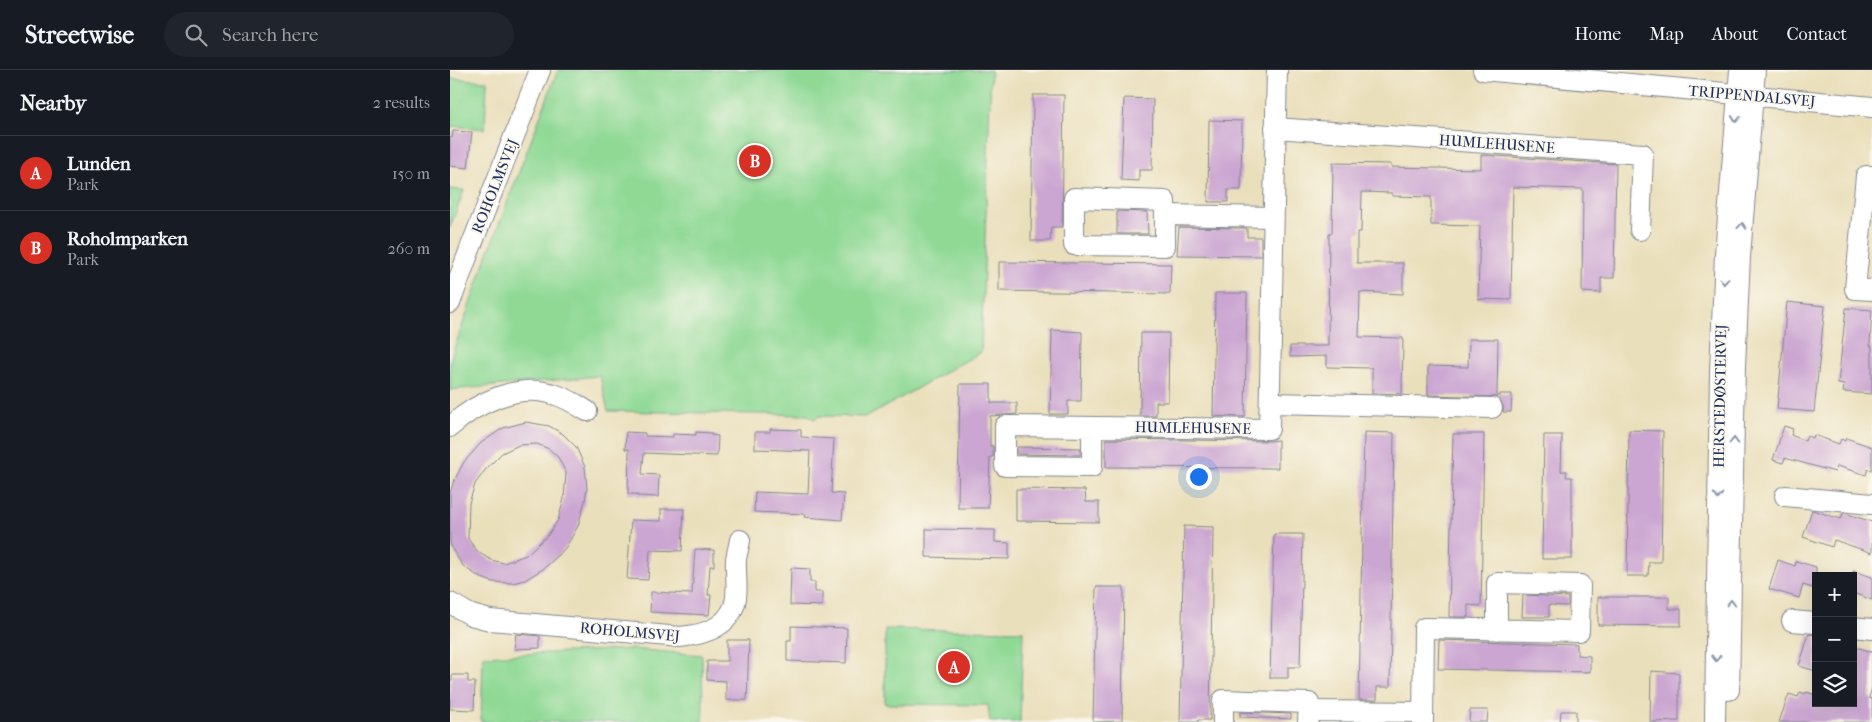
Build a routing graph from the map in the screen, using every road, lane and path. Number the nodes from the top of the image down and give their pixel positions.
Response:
1 (540, 70) edge
2 (1277, 70) edge
3 (1483, 70) edge
4 (1740, 70) edge
5 (1755, 70) edge
6 (1745, 96) junction
7 (1872, 107) edge
8 (1275, 128) junction
9 (1872, 176) edge
10 (1166, 215) junction
11 (1273, 216) junction
12 (1640, 230) dead end
13 (1872, 290) edge
14 (450, 303) edge
15 (1270, 403) junction
16 (1492, 408) dead end
17 (587, 411) dead end
18 (450, 427) edge
19 (1092, 427) junction
20 (1785, 496) dead end
21 (1872, 504) edge
22 (740, 540) dead end
23 (450, 603) edge
24 (1792, 621) dead end
25 (1812, 623) edge
26 (1857, 627) edge
27 (1872, 629) edge
28 (1497, 630) junction
29 (1309, 717) edge
30 (1423, 717) edge
31 (1222, 722) edge
32 (1715, 722) edge
33 (1728, 722) edge

1 - 14 street, ROHOLMSVEJ
2 - 8 street, HUMLEHUSENE
3 - 6 street, TRIPPENDALSVEJ
4 - 6 street, HERSTEDØSTERVEJ
5 - 6 street, HERSTEDØSTERVEJ
6 - 7 street, TRIPPENDALSVEJ
6 -> 32 street, HERSTEDØSTERVEJ
33 -> 6 street, HERSTEDØSTERVEJ
8 - 11 street, HUMLEHUSENE
8 - 12 street, HUMLEHUSENE
9 - 13 street
10 - 10 street
10 - 11 street
11 - 15 street, HUMLEHUSENE
15 - 16 street
15 - 19 street, HUMLEHUSENE
17 - 18 street
19 - 19 street, HUMLEHUSENE
20 - 21 street
22 - 23 street, ROHOLMSVEJ
24 - 25 street
26 - 27 street
28 - 28 street
28 - 30 street
29 - 30 street
29 - 31 street

